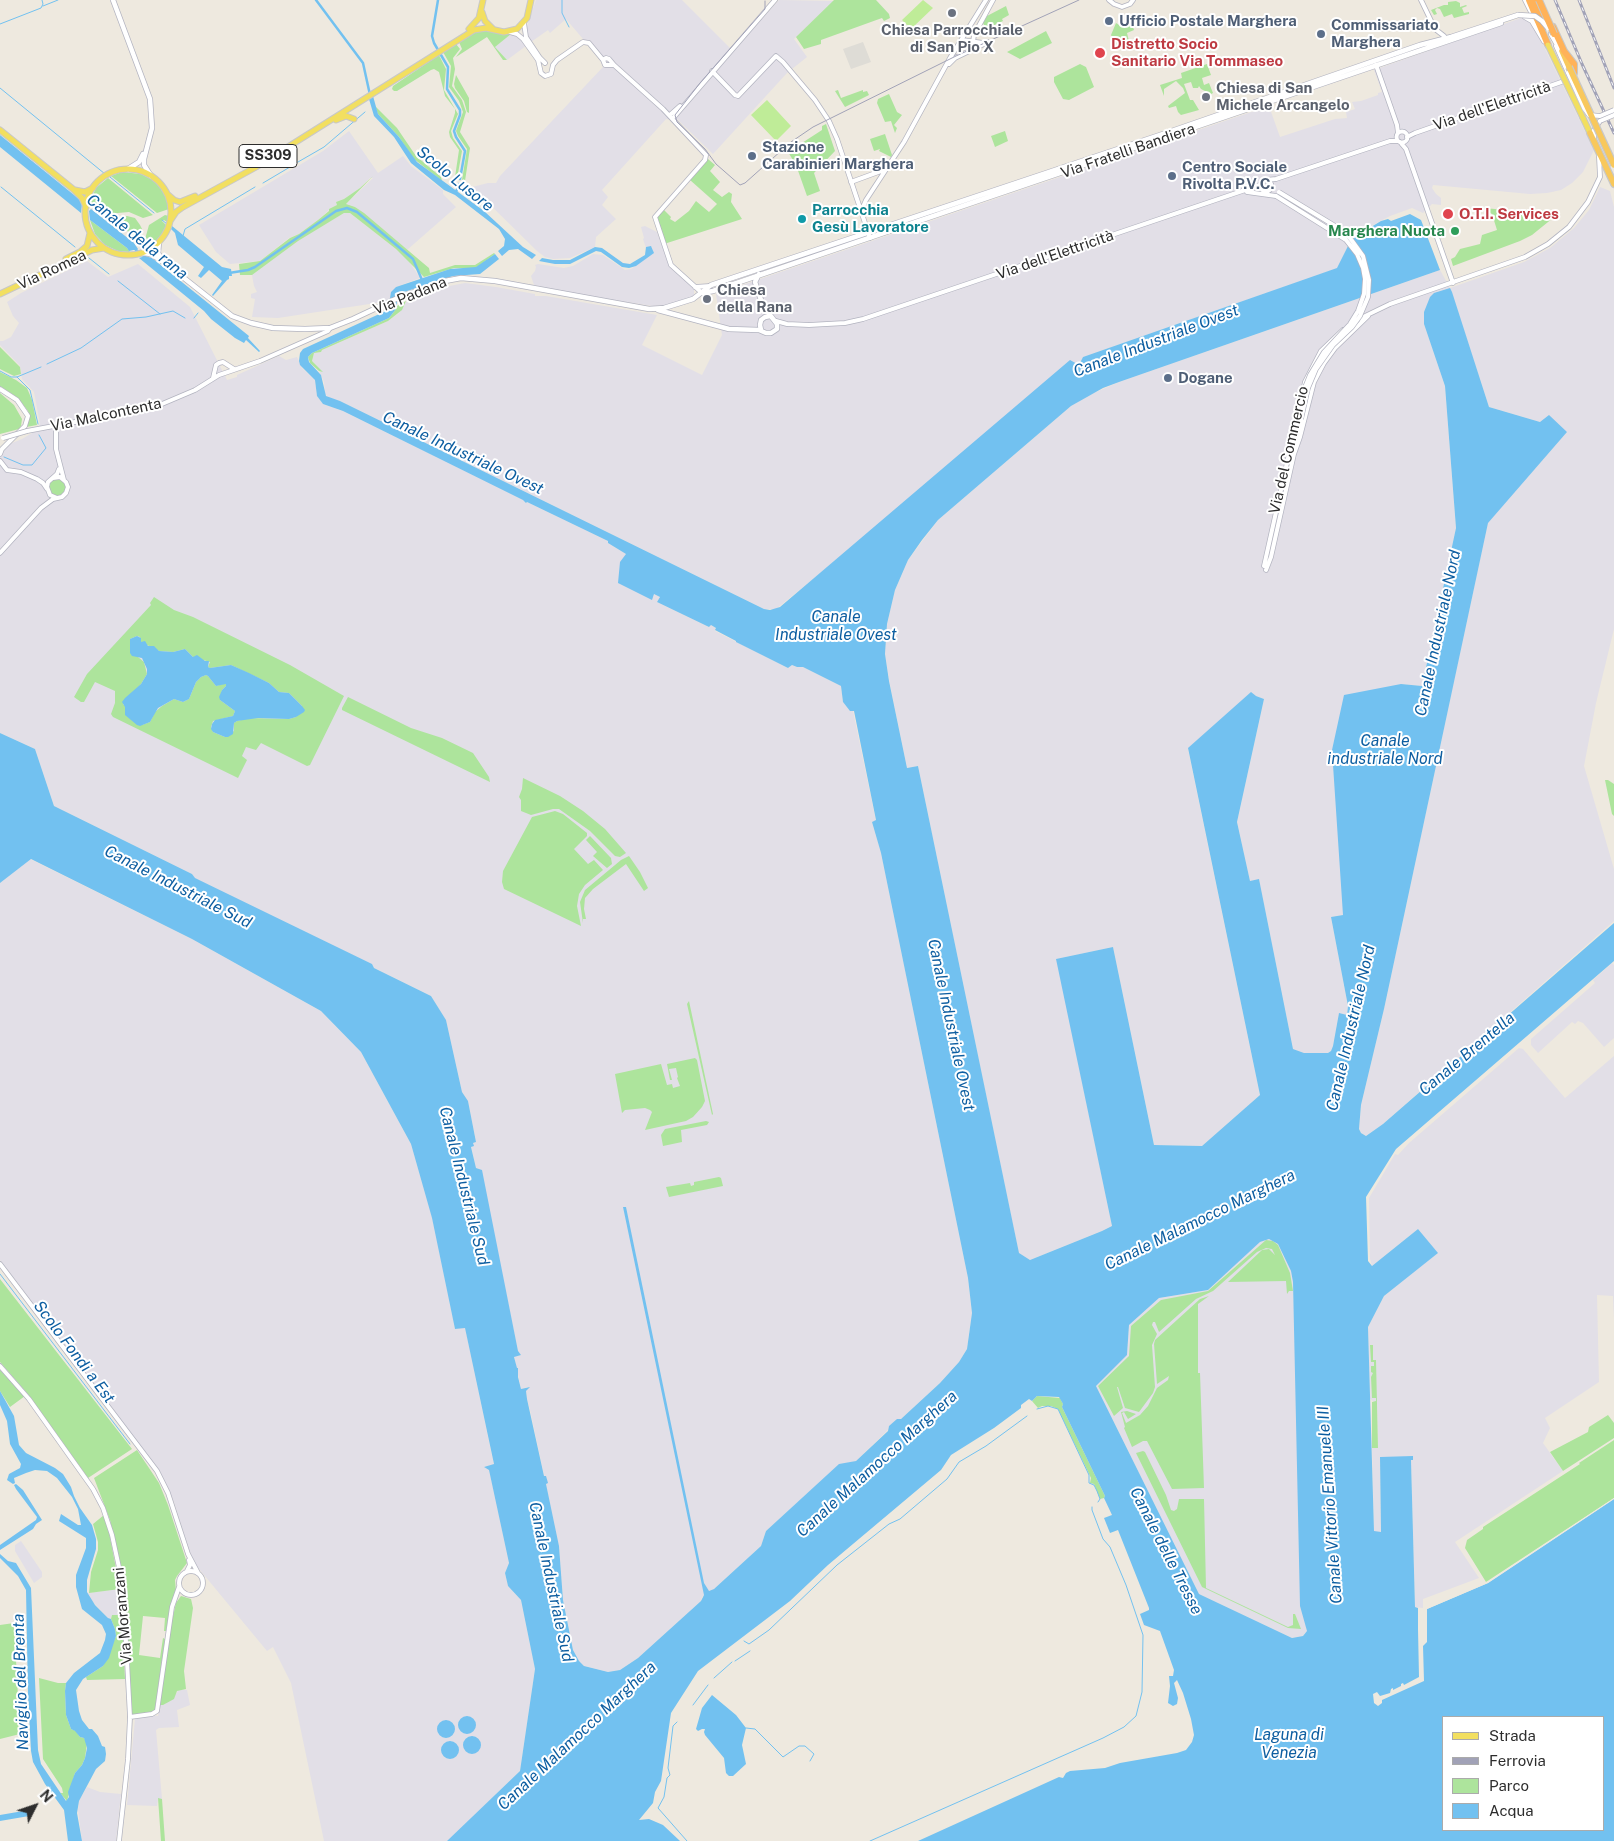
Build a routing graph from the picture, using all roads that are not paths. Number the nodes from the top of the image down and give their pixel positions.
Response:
1 (113, 0) edge
2 (483, 0) edge
3 (527, 0) edge
4 (531, 0) edge
5 (775, 0) edge
6 (986, 0) edge
7 (993, 0) edge
8 (1109, 0) edge
9 (1133, 0) edge
10 (1421, 0) edge
11 (1527, 0) edge
12 (1535, 0) edge
13 (1539, 0) edge
14 (528, 7) junction
15 (482, 11) junction
16 (524, 23) junction
17 (1548, 28) junction
18 (496, 30) junction
19 (510, 32) junction
20 (1554, 34) junction
21 (1457, 35) junction
22 (1444, 36) junction
23 (962, 40) junction
24 (973, 42) junction
25 (1420, 45) junction
26 (1548, 45) junction
27 (958, 46) junction
28 (1558, 46) junction
29 (442, 47) junction
30 (976, 48) junction
31 (960, 56) junction
32 (545, 63) junction
33 (1375, 63) junction
34 (540, 66) junction
35 (946, 67) junction
36 (552, 68) junction
37 (712, 71) junction
38 (1571, 71) junction
39 (365, 96) junction
40 (151, 108) junction
41 (1614, 110) edge
42 (1614, 115) edge
43 (671, 116) junction
44 (1600, 116) junction
45 (1583, 118) junction
46 (354, 119) dead end
47 (1600, 121) junction
48 (1588, 123) junction
49 (0, 130) edge
50 (1590, 133) junction
51 (1399, 137) junction
52 (1406, 139) junction
53 (298, 140) junction
54 (1405, 148) junction
55 (1598, 150) junction
56 (890, 164) junction
57 (1614, 165) edge
58 (128, 170) junction
59 (1609, 173) junction
60 (151, 176) junction
61 (1600, 177) junction
62 (1614, 178) edge
63 (1276, 179) junction
64 (1266, 180) junction
65 (851, 182) junction
66 (1614, 184) edge
67 (1271, 185) junction
68 (1260, 187) junction
69 (94, 188) junction
70 (73, 189) junction
71 (1268, 192) junction
72 (167, 194) junction
73 (1278, 194) junction
74 (1224, 198) junction
75 (86, 207) junction
76 (862, 216) junction
77 (170, 221) junction
78 (90, 232) junction
79 (869, 235) junction
80 (159, 242) junction
81 (104, 248) junction
82 (143, 253) junction
83 (165, 263) junction
84 (759, 274) junction
85 (751, 277) junction
86 (756, 282) junction
87 (1453, 283) junction
88 (711, 285) junction
89 (695, 287) junction
90 (713, 291) junction
91 (0, 292) edge
92 (702, 293) junction
93 (693, 299) junction
94 (763, 306) junction
95 (1380, 308) junction
96 (649, 309) junction
97 (770, 316) junction
98 (761, 320) junction
99 (776, 321) junction
100 (787, 324) junction
101 (330, 328) junction
102 (746, 329) junction
103 (776, 329) junction
104 (761, 330) junction
105 (226, 364) junction
106 (240, 368) junction
107 (216, 369) junction
108 (224, 373) junction
109 (209, 382) junction
110 (0, 389) edge
111 (56, 426) junction
112 (2, 438) edge
113 (0, 454) edge
114 (1292, 454) junction
115 (0, 461) edge
116 (60, 464) junction
117 (53, 478) junction
118 (38, 479) junction
119 (66, 482) junction
120 (47, 490) junction
121 (58, 498) junction
122 (41, 508) junction
123 (0, 553) edge
124 (1264, 566) dead end
125 (1266, 570) dead end
126 (0, 1265) edge
127 (0, 1366) edge
128 (187, 1571) junction
129 (198, 1573) junction
130 (179, 1587) junction
131 (186, 1594) junction
132 (177, 1596) junction
133 (130, 1718) junction
134 (119, 1841) edge

1 - 40 main road
2 - 15 main road
3 - 14 main road
4 - 14 main road
5 - 37 street
6 - 23 street
7 - 24 street
8 - 9 street
10 - 22 street
11 - 26 highway
12 - 38 highway
13 - 20 highway, bridge
14 - 16 main road
15 - 18 main road
15 - 29 main road, SS309
16 - 19 main road
16 - 32 street
17 - 21 main road, Via Fratelli Bandiera, bridge
17 - 28 main road, Via Fratelli Bandiera, bridge
17 - 38 street, bridge
18 - 19 main road, SS309
18 - 29 main road, SS309
19 - 34 street
20 - 28 street
20 - 38 highway
21 - 22 main road, Via Fratelli Bandiera
21 - 25 main road, Via Fratelli Bandiera
22 - 25 main road, Via Fratelli Bandiera
23 - 24 street
23 - 27 street
24 - 30 street
24 - 30 street
25 - 33 main road, Via Fratelli Bandiera
26 - 33 main road, Via Fratelli Bandiera
26 - 45 main road, bridge
27 - 31 street
27 - 35 street
28 - 38 main road, Via Fratelli Bandiera
29 - 39 main road, SS309
30 - 31 street
31 - 35 street
32 - 34 street
32 - 36 street
33 - 51 street
33 - 79 main road, Via Fratelli Bandiera
34 - 36 street
35 - 56 street
36 - 43 street
37 - 43 street
37 - 65 street
38 - 44 street, bridge
38 - 52 street, Via dell'Elettricità
38 - 57 highway, bridge
39 - 53 main road, SS309
39 - 72 main road, SS309
40 - 58 main road
40 - 60 main road
41 - 44 street, bridge
42 - 47 street, bridge
43 - 89 street
44 - 48 street, bridge
45 - 48 street, bridge
45 - 50 main road
46 - 53 main road
47 - 48 street, bridge
47 - 62 street
48 - 50 street
49 - 70 main road
50 - 55 highway
51 - 52 street, Via dell'Elettricità
51 - 52 street
51 - 54 street
51 - 63 street
52 - 54 street
53 - 77 main road, SS309
54 - 87 street
55 - 59 highway
55 - 61 street, Via del Commercio
56 - 65 street
56 - 76 street
58 - 60 main road
58 - 69 main road
59 - 61 street
59 - 66 highway
60 - 72 main road
61 - 87 street, Via del Commercio
63 - 64 street
63 - 67 street
64 - 67 street
64 - 68 street
65 - 76 street
67 - 71 street
67 - 73 street
68 - 71 street
68 - 74 street, Via dell'Elettricità
69 - 70 main road
69 - 75 main road
70 - 75 main road
71 - 73 street
72 - 77 main road
73 - 74 street
73 - 114 street, bridge
74 - 100 street, Via dell'Elettricità
75 - 78 main road
76 - 79 street
77 - 80 main road, SS309
78 - 81 main road
78 - 91 main road, Via Romea
79 - 84 main road, Via Fratelli Bandiera
79 - 88 main road, Via Fratelli Bandiera
80 - 82 main road, SS309
80 - 83 main road
81 - 82 main road, SS309
81 - 91 main road, Via Romea
82 - 83 main road, Via Padana
83 - 101 main road, Via Padana
84 - 85 main road, Via Fratelli Bandiera
84 - 86 main road
85 - 86 main road
85 - 90 main road, Via Fratelli Bandiera
86 - 94 main road
87 - 95 street, Via del Commercio
88 - 89 street, Via Fratelli Bandiera
88 - 90 main road
88 - 92 main road, Via Fratelli Bandiera
89 - 92 street
89 - 93 street
90 - 92 main road, Via Fratelli Bandiera
92 - 93 main road, Via Padana
93 - 96 main road, Via Padana
94 - 97 main road
94 - 98 main road
95 - 114 street, Via del Commercio
95 - 114 street, Via del Commercio
96 - 101 main road, Via Padana
96 - 102 main road
97 - 98 main road
97 - 99 main road
98 - 102 main road
98 - 104 main road
99 - 100 street
99 - 103 main road
100 - 103 street
101 - 106 street, Via Malcontenta
102 - 104 main road
103 - 104 main road
105 - 106 street
105 - 107 street
105 - 108 street
106 - 108 street, Via Malcontenta
107 - 108 street
107 - 109 street
108 - 109 street, Via Malcontenta
109 - 111 street, Via Malcontenta
110 - 113 street
111 - 112 street, Via Malcontenta, bridge
111 - 116 street
114 - 124 street, Via del Commercio
114 - 125 street, Via del Commercio
115 - 118 street
116 - 117 street
116 - 119 street
117 - 118 street
117 - 119 street
117 - 120 street
118 - 120 street
119 - 121 street
120 - 121 street
120 - 122 street
121 - 122 street
122 - 123 street
126 - 128 street
126 - 129 street
127 - 133 street, Via Moranzani
128 - 129 street
128 - 130 street
129 - 131 street
130 - 131 street
130 - 132 street
131 - 132 street
132 - 133 street
133 - 134 street, Via Moranzani

